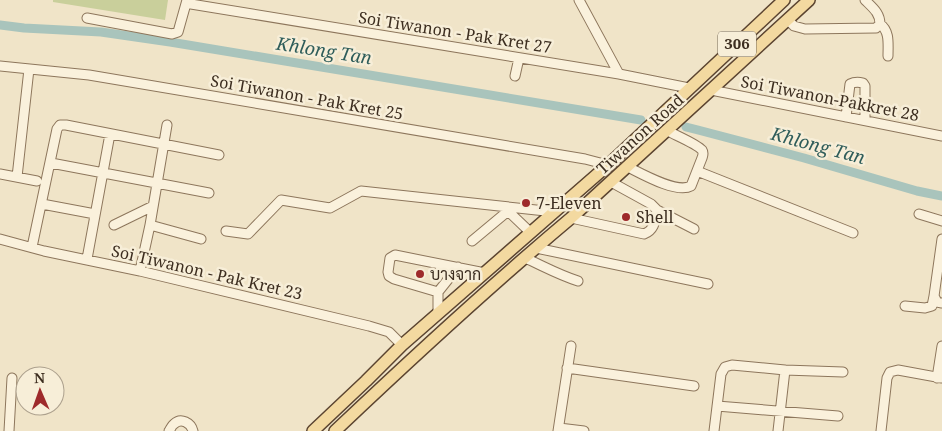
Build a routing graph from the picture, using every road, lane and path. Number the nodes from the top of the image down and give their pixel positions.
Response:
1 (187, 0) edge
2 (578, 0) edge
3 (784, 0) edge
4 (809, 0) edge
5 (866, 0) edge
6 (87, 18) dead end
7 (788, 20) junction
8 (880, 24) junction
9 (888, 56) dead end
10 (519, 58) junction
11 (0, 66) edge
12 (30, 69) junction
13 (619, 74) junction
14 (515, 76) dead end
15 (689, 88) junction
16 (712, 90) junction
17 (846, 116) junction
18 (865, 120) junction
19 (167, 125) dead end
20 (668, 131) junction
21 (110, 134) junction
22 (942, 136) edge
23 (164, 144) junction
24 (218, 155) dead end
25 (51, 163) junction
26 (608, 165) junction
27 (628, 167) junction
28 (697, 171) junction
29 (103, 173) junction
30 (0, 174) edge
31 (17, 177) junction
32 (37, 181) dead end
33 (611, 182) junction
34 (157, 183) junction
35 (209, 193) dead end
36 (42, 204) junction
37 (153, 206) junction
38 (657, 210) junction
39 (555, 212) junction
40 (95, 214) junction
41 (919, 214) dead end
42 (572, 218) junction
43 (942, 221) edge
44 (114, 225) dead end
45 (150, 225) junction
46 (694, 229) dead end
47 (226, 231) dead end
48 (531, 232) junction
49 (853, 233) dead end
50 (0, 239) edge
51 (201, 239) dead end
52 (942, 239) edge
53 (472, 241) dead end
54 (32, 247) junction
55 (536, 248) junction
56 (525, 258) junction
57 (87, 259) junction
58 (458, 267) junction
59 (140, 270) junction
60 (485, 273) junction
61 (578, 281) dead end
62 (708, 284) dead end
63 (438, 292) junction
64 (934, 296) junction
65 (942, 303) edge
66 (905, 306) dead end
67 (438, 313) junction
68 (402, 345) junction
69 (571, 346) dead end
70 (942, 346) edge
71 (568, 368) junction
72 (785, 370) junction
73 (843, 372) dead end
74 (12, 378) dead end
75 (939, 378) edge
76 (694, 386) dead end
77 (717, 406) junction
78 (0, 411) edge
79 (780, 411) junction
80 (10, 412) junction
81 (838, 416) dead end
82 (558, 429) edge
83 (338, 430) edge
84 (9, 431) edge
85 (170, 431) edge
86 (193, 431) edge
87 (313, 431) edge
88 (584, 431) edge
89 (714, 431) edge
90 (778, 431) edge
91 (881, 431) edge

1 - 6 street
1 - 10 street, Soi Tiwanon - Pak Kret 27
2 - 13 street
3 - 15 main road, Tiwanon Road / 306
4 - 7 main road, Tiwanon Road / 306
5 - 8 street
7 - 8 street
7 - 16 main road, Tiwanon Road / 306
8 - 9 street
10 - 13 street, Soi Tiwanon - Pak Kret 27
10 - 14 street
11 - 12 street, Soi Tiwanon - Pak Kret 25
12 - 26 street, Soi Tiwanon - Pak Kret 25
12 - 31 street
13 - 15 street, Soi Tiwanon - Pak Kret 27
15 - 26 main road, Tiwanon Road / 306
16 - 17 street, Soi Tiwanon-Pakkret 28
16 - 20 main road, Tiwanon Road / 306
17 - 18 street, Soi Tiwanon-Pakkret 28
17 - 18 street
18 - 22 street, Soi Tiwanon-Pakkret 28
19 - 23 street
20 - 27 main road, Tiwanon Road / 306
20 - 28 street
21 - 23 street
21 - 25 street
21 - 29 street
23 - 24 street
23 - 34 street
25 - 29 street
25 - 36 street
26 - 39 main road, Tiwanon Road / 306
27 - 28 street
27 - 33 main road, Tiwanon Road / 306
28 - 49 street
29 - 34 street
29 - 40 street
30 - 31 street
31 - 32 street
33 - 38 street
33 - 42 main road, Tiwanon Road / 306
34 - 35 street
34 - 37 street
36 - 40 street
36 - 54 street
37 - 44 street
37 - 45 street
38 - 42 street
38 - 46 street
39 - 47 street
39 - 48 main road, Tiwanon Road / 306
40 - 57 street
41 - 43 street
42 - 55 main road, Tiwanon Road / 306
45 - 51 street
45 - 59 street
48 - 53 street
48 - 60 main road, Tiwanon Road / 306
50 - 54 street, Soi Tiwanon - Pak Kret 23
52 - 64 street
54 - 57 street, Soi Tiwanon - Pak Kret 23
55 - 56 main road, Tiwanon Road / 306
55 - 62 street
56 - 61 street
56 - 83 main road, Tiwanon Road / 306
57 - 59 street, Soi Tiwanon - Pak Kret 23
58 - 60 street
58 - 63 street
58 - 63 street
59 - 68 street, Soi Tiwanon - Pak Kret 23
60 - 67 main road, Tiwanon Road / 306
63 - 67 street
64 - 65 street
64 - 66 street
67 - 68 main road, Tiwanon Road / 306
68 - 87 main road, Tiwanon Road / 306
69 - 71 street
70 - 75 street
71 - 76 street
71 - 82 street
72 - 73 street
72 - 77 street
72 - 79 street
74 - 80 street
75 - 91 street
77 - 79 street
77 - 89 street
78 - 80 street
79 - 81 street
79 - 90 street
80 - 84 street
82 - 88 street
85 - 86 street

